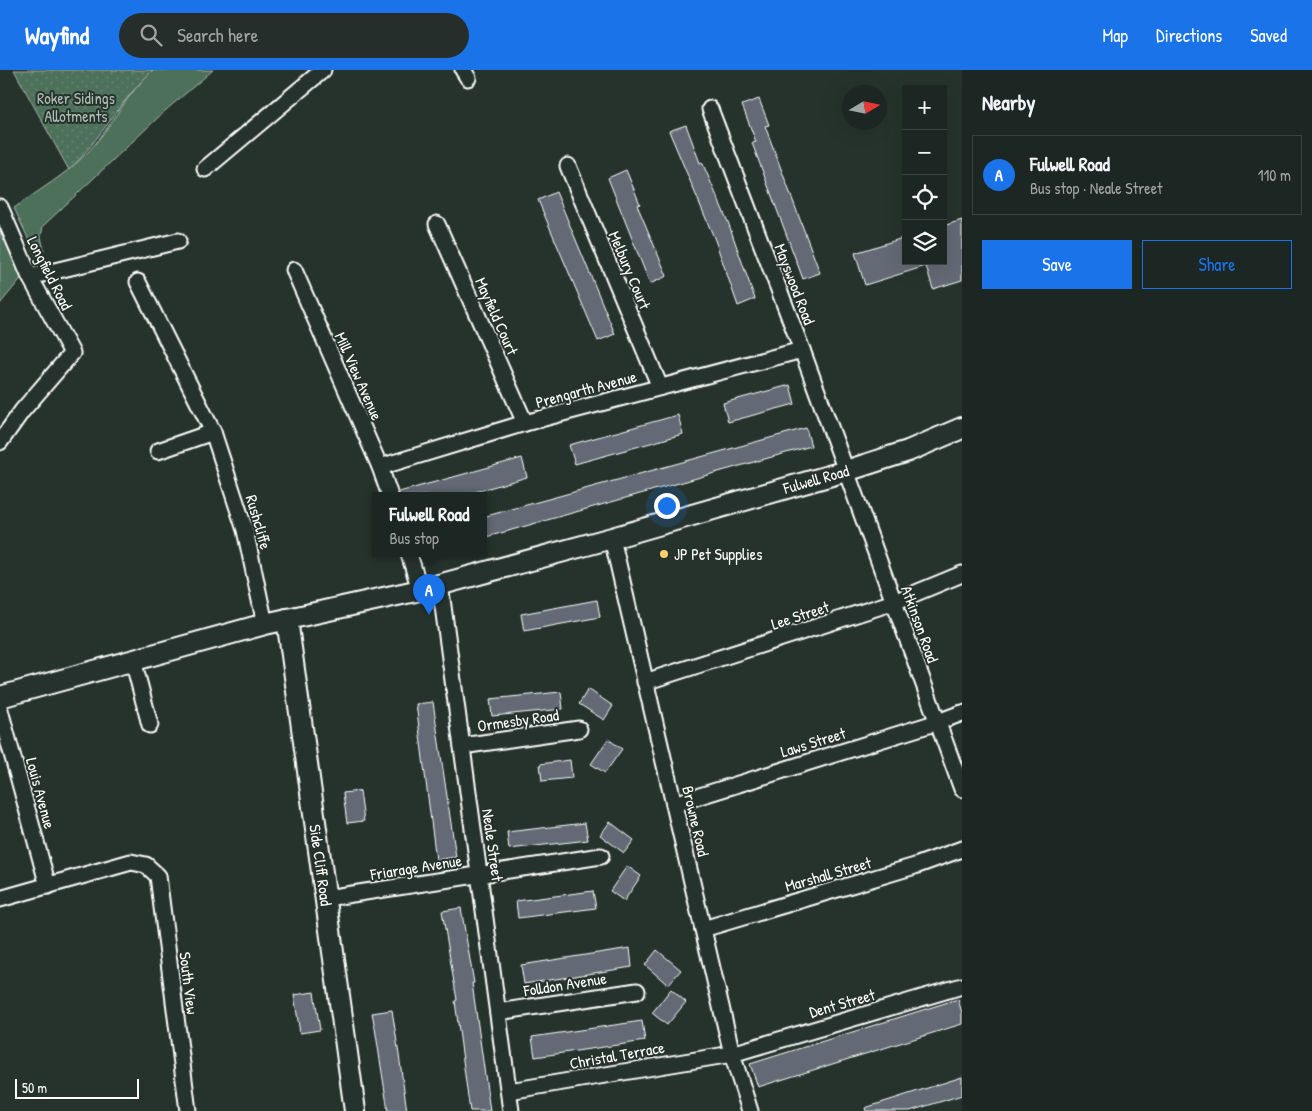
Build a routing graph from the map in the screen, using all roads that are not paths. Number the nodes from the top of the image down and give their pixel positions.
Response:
1 (323, 70) edge
2 (710, 109) dead end
3 (568, 166) dead end
4 (205, 169) dead end
5 (0, 207) edge
6 (437, 224) dead end
7 (178, 241) dead end
8 (294, 270) dead end
9 (30, 277) junction
10 (138, 282) dead end
11 (802, 350) junction
12 (660, 387) junction
13 (525, 423) junction
14 (962, 428) edge
15 (212, 432) junction
16 (0, 442) edge
17 (158, 451) dead end
18 (380, 467) junction
19 (846, 471) junction
20 (389, 492) edge
21 (612, 538) junction
22 (410, 557) edge
23 (962, 574) edge
24 (440, 584) junction
25 (420, 590) junction
26 (894, 602) junction
27 (287, 618) junction
28 (266, 624) junction
29 (133, 660) junction
30 (645, 682) junction
31 (0, 697) edge
32 (0, 710) edge
33 (962, 713) edge
34 (938, 722) junction
35 (150, 726) dead end
36 (579, 729) dead end
37 (462, 746) junction
38 (962, 789) edge
39 (674, 804) junction
40 (962, 849) edge
41 (601, 856) dead end
42 (480, 875) junction
43 (48, 886) junction
44 (326, 898) junction
45 (0, 899) edge
46 (703, 929) junction
47 (962, 986) edge
48 (637, 991) dead end
49 (498, 1012) junction
50 (732, 1054) junction
51 (509, 1091) junction
52 (188, 1111) edge
53 (355, 1111) edge
54 (512, 1111) edge
55 (750, 1111) edge

1 - 4 street
2 - 11 street, Mayswood Road
3 - 12 street, Melbury Court
5 - 9 street, Longfield Road
6 - 13 street, Mayfield Court
7 - 9 street
8 - 18 street, Mill View Avenue
9 - 16 street, Longfield Road
10 - 15 street, Rushcliffe
11 - 12 street, Prengarth Avenue
11 - 19 street, Mayswood Road
12 - 13 street, Prengarth Avenue
13 - 18 street, Prengarth Avenue
14 - 19 street, Fulwell Road
15 - 17 street
15 - 28 street, Rushcliffe
18 - 20 street, Mill View Avenue
19 - 21 street, Fulwell Road
19 - 26 street, Atkinson Road
21 - 24 street, Fulwell Road
21 - 30 street, Browne Road
22 - 25 street
23 - 26 street, Lee Street
24 - 25 street, Fulwell Road
24 - 37 street, Neale Street
25 - 27 street, Fulwell Road
26 - 30 street, Lee Street
26 - 34 street, Atkinson Road
27 - 28 street, Fulwell Road
27 - 44 street, Side Cliff Road
28 - 29 street, Fulwell Road
29 - 31 street, Fulwell Road
29 - 35 street
30 - 39 street, Browne Road
32 - 43 street, Louis Avenue
33 - 34 street, Laws Street
34 - 38 street, Atkinson Road
34 - 39 street, Laws Street
36 - 37 street, Ormesby Road
37 - 42 street, Neale Street
39 - 46 street, Browne Road
40 - 46 street, Marshall Street
41 - 42 street, Friarage Avenue
42 - 44 street, Friarage Avenue
42 - 49 street, Neale Street
43 - 45 street
43 - 52 street, South View
44 - 53 street, Side Cliff Road
46 - 50 street, Browne Road
47 - 50 street, Dent Street
48 - 49 street, Folldon Avenue
49 - 51 street, Neale Street
50 - 51 street, Christal Terrace
50 - 55 street, Browne Road
51 - 54 street, Neale Street

